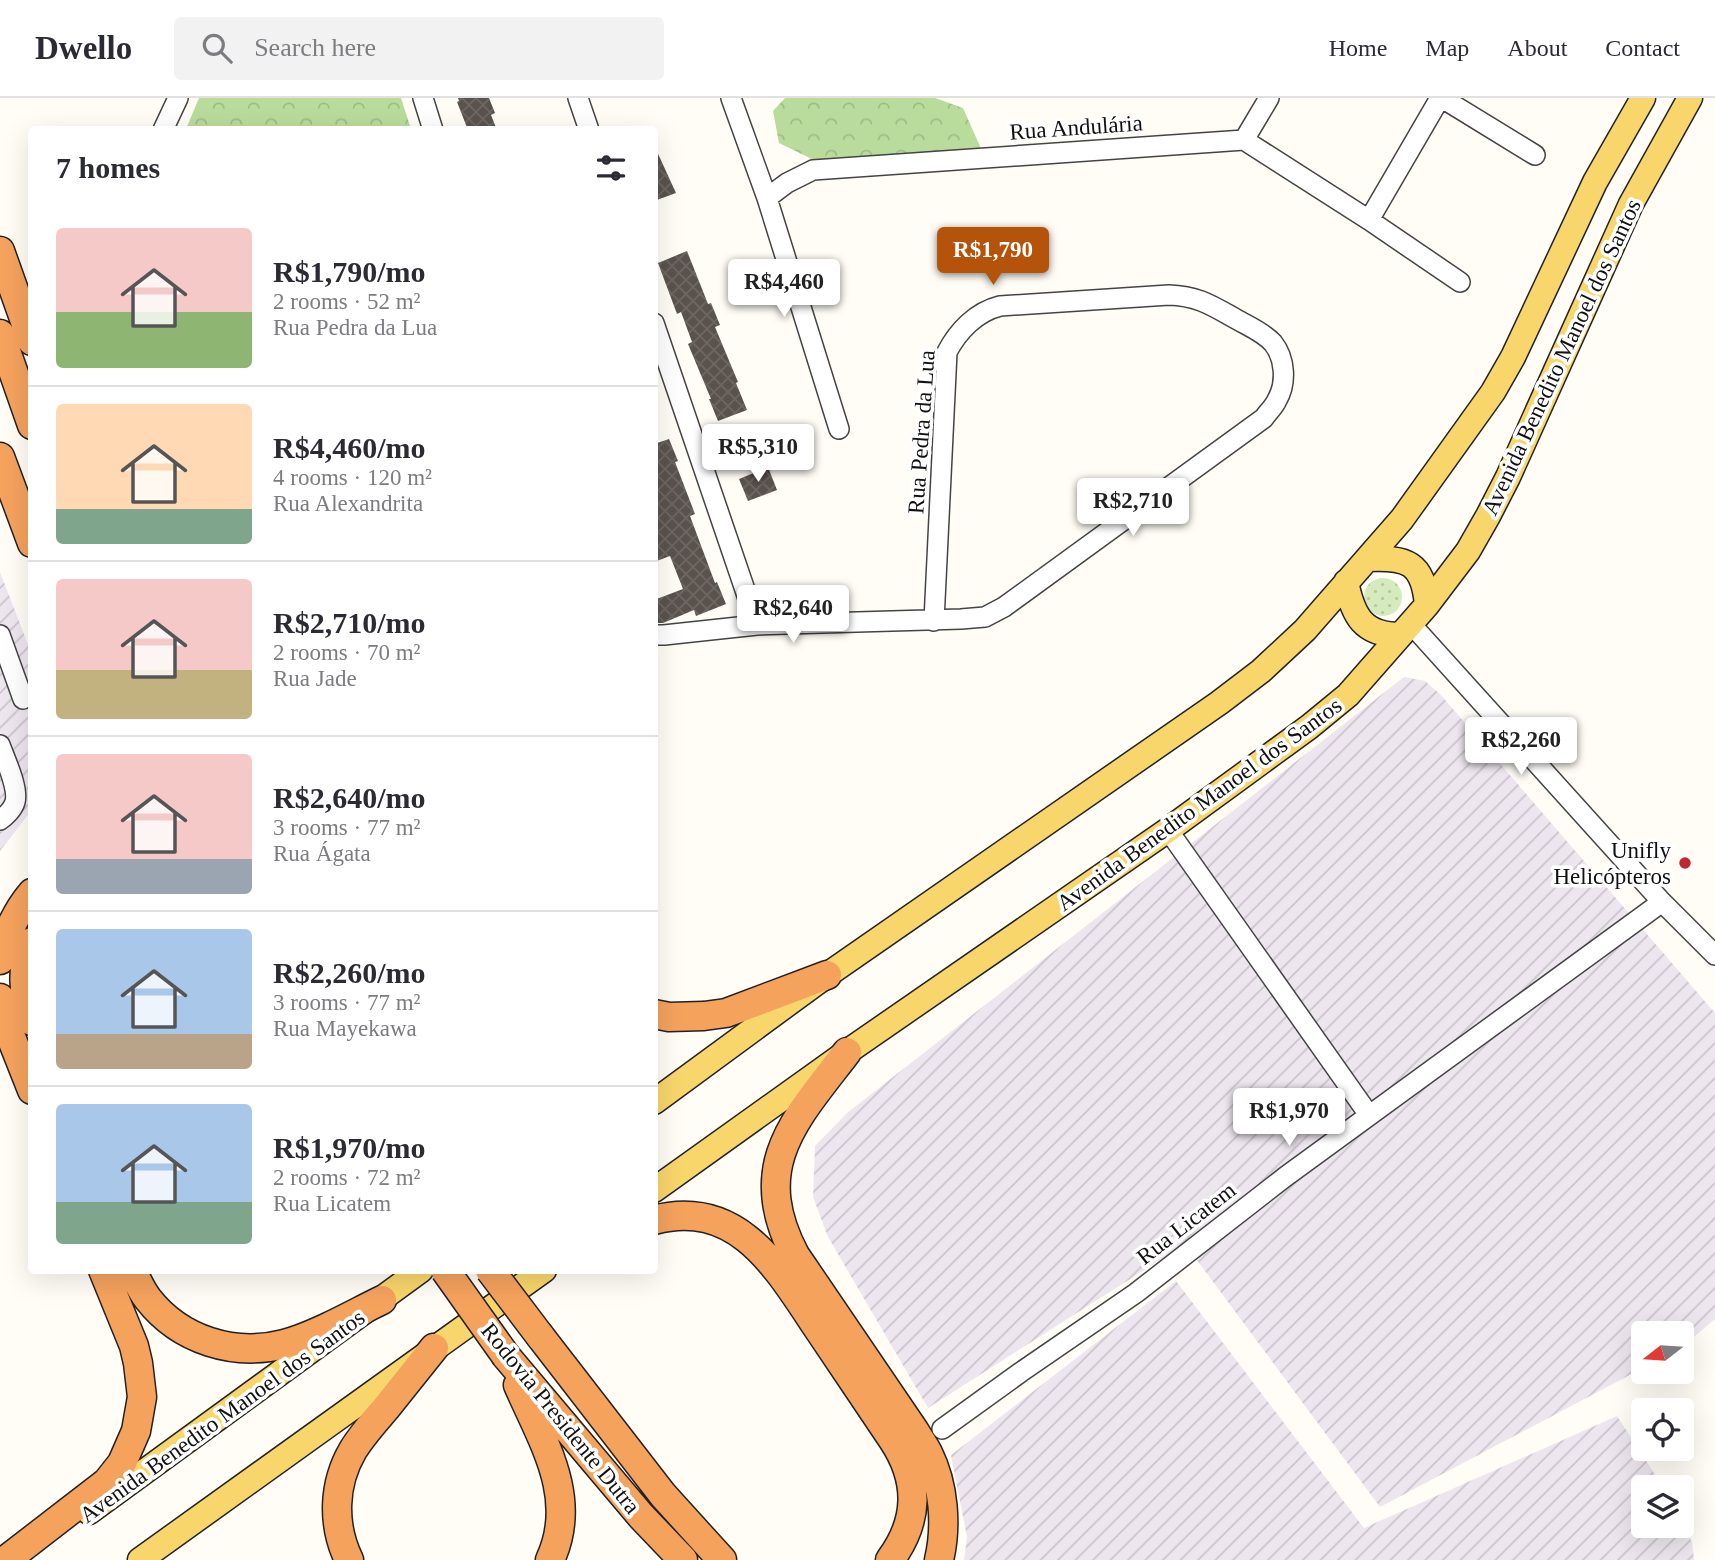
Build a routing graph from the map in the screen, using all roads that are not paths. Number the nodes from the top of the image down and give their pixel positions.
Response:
1 (178, 98) edge
2 (423, 98) edge
3 (578, 98) edge
4 (731, 98) edge
5 (1269, 98) edge
6 (1441, 98) edge
7 (1643, 98) edge
8 (1690, 98) edge
9 (165, 126) edge
10 (432, 126) edge
11 (588, 126) edge
12 (1244, 140) junction
13 (1535, 155) dead end
14 (767, 198) junction
15 (1369, 220) junction
16 (0, 251) edge
17 (1460, 282) dead end
18 (28, 330) edge
19 (0, 334) edge
20 (658, 335) edge
21 (28, 414) edge
22 (839, 429) dead end
23 (1, 461) edge
24 (10, 511) edge
25 (28, 537) edge
26 (1367, 559) junction
27 (1346, 582) junction
28 (934, 621) junction
29 (1413, 621) junction
30 (757, 625) junction
31 (0, 635) edge
32 (658, 635) edge
33 (23, 699) dead end
34 (0, 745) edge
35 (0, 820) edge
36 (1168, 830) junction
37 (28, 898) edge
38 (1662, 902) junction
39 (28, 954) edge
40 (1715, 955) edge
41 (0, 960) edge
42 (827, 975) junction
43 (0, 998) edge
44 (28, 1006) edge
45 (658, 1015) edge
46 (847, 1052) junction
47 (28, 1080) edge
48 (658, 1099) edge
49 (1369, 1115) junction
50 (658, 1188) edge
51 (658, 1219) edge
52 (105, 1274) edge
53 (134, 1274) edge
54 (416, 1274) edge
55 (447, 1274) edge
56 (493, 1274) edge
57 (538, 1274) edge
58 (382, 1300) junction
59 (434, 1348) junction
60 (506, 1356) junction
61 (942, 1429) dead end
62 (663, 1495) junction
63 (6, 1560) edge
64 (23, 1560) edge
65 (140, 1560) edge
66 (349, 1560) edge
67 (550, 1560) edge
68 (683, 1560) edge
69 (722, 1560) edge
70 (743, 1560) edge
71 (890, 1560) edge
72 (939, 1560) edge

1 - 9 street
2 - 10 street
3 - 11 street
4 - 14 street
5 - 12 street
6 - 13 street
6 - 15 street
7 - 26 main road, Avenida Benedito Manoel dos Santos
8 - 29 main road, Avenida Benedito Manoel dos Santos
12 - 14 street, Rua Andulária
12 - 15 street
14 - 22 street
15 - 17 street
16 - 18 highway
19 - 21 highway
20 - 30 street
23 - 24 highway
24 - 25 highway
26 - 27 main road, Avenida Benedito Manoel dos Santos
26 - 29 main road
27 - 29 main road
27 - 42 main road, Avenida Benedito Manoel dos Santos
28 - 28 street, Rua Pedra da Lua
28 - 30 street
29 - 36 main road, Avenida Benedito Manoel dos Santos
29 - 38 street
30 - 32 street
31 - 33 street
34 - 35 street
36 - 46 main road, Avenida Benedito Manoel dos Santos
36 - 49 street
37 - 41 highway
38 - 40 street
38 - 49 street, Rua Licatem
39 - 44 highway
42 - 45 highway
42 - 48 main road, Avenida Benedito Manoel dos Santos
43 - 47 highway
46 - 50 main road, Avenida Benedito Manoel dos Santos
46 - 72 highway
49 - 61 street, Rua Licatem
51 - 71 highway
52 - 63 highway
53 - 58 highway
54 - 58 main road, Avenida Benedito Manoel dos Santos
55 - 60 highway, Rodovia Presidente Dutra, bridge
56 - 62 highway, Rodovia Presidente Dutra, bridge
57 - 59 main road
58 - 64 main road, Avenida Benedito Manoel dos Santos
59 - 65 main road
59 - 66 highway
60 - 67 highway
60 - 68 highway, Rodovia Presidente Dutra
62 - 69 highway, Rodovia Presidente Dutra
62 - 70 highway

